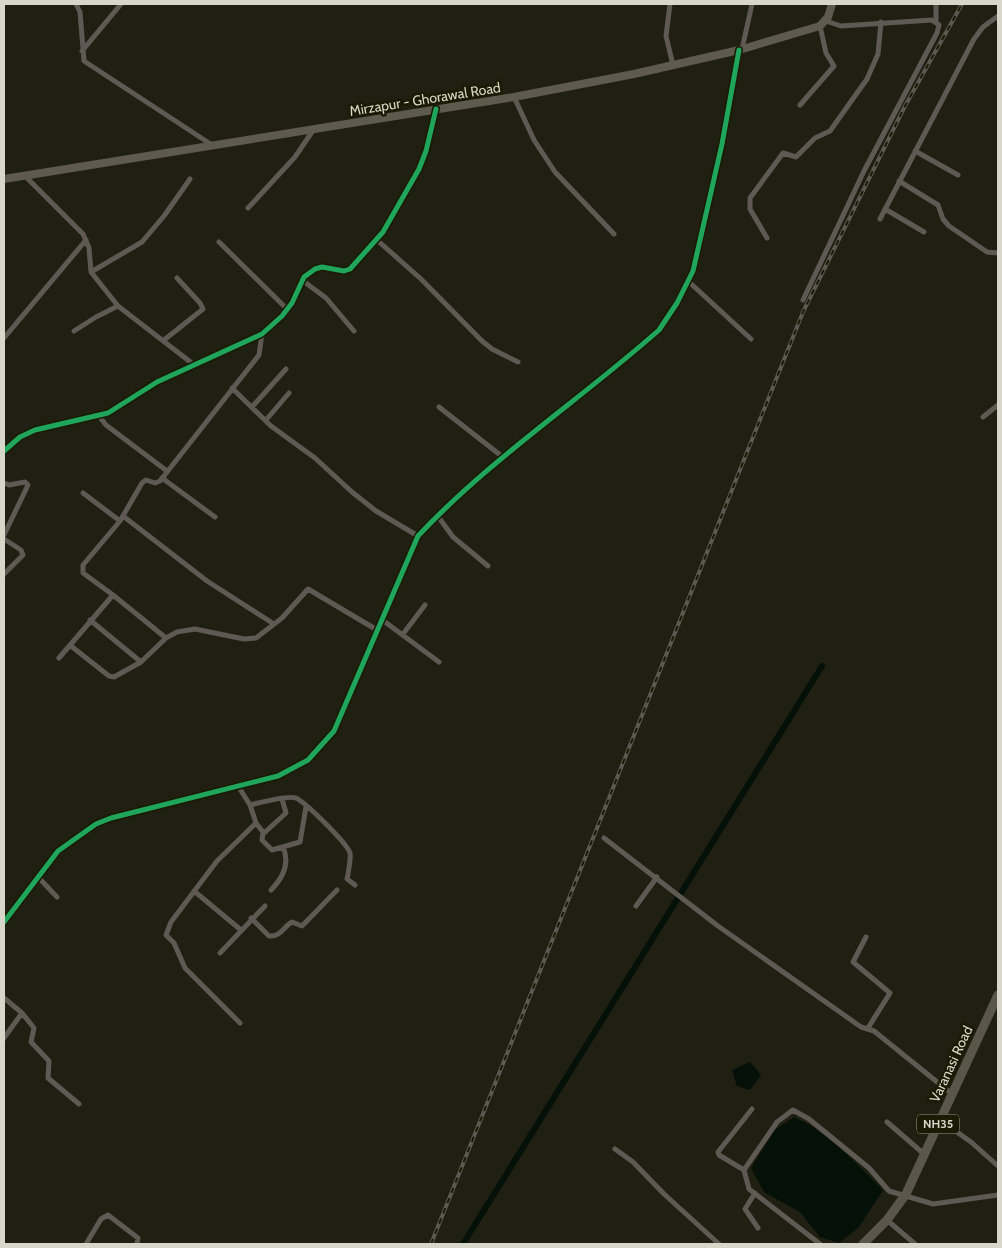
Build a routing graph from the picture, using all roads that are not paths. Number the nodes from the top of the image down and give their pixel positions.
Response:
1 (76, 4) edge
2 (121, 4) edge
3 (670, 4) edge
4 (752, 4) edge
5 (832, 4) edge
6 (936, 4) edge
7 (998, 16) edge
8 (936, 21) junction
9 (881, 22) junction
10 (823, 24) junction
11 (741, 50) junction
12 (82, 51) junction
13 (673, 65) junction
14 (514, 97) junction
15 (800, 105) dead end
16 (436, 109) junction
17 (314, 129) junction
18 (212, 145) junction
19 (915, 151) junction
20 (24, 175) junction
21 (958, 175) dead end
22 (4, 179) edge
23 (190, 179) dead end
24 (900, 181) junction
25 (248, 208) dead end
26 (885, 209) junction
27 (880, 219) dead end
28 (924, 232) dead end
29 (614, 234) dead end
30 (767, 238) dead end
31 (86, 240) junction
32 (377, 240) junction
33 (219, 242) dead end
34 (998, 253) edge
35 (90, 272) junction
36 (177, 278) dead end
37 (302, 280) junction
38 (691, 283) junction
39 (803, 300) dead end
40 (118, 306) junction
41 (287, 309) junction
42 (74, 331) dead end
43 (354, 331) dead end
44 (262, 334) junction
45 (4, 338) edge
46 (751, 339) dead end
47 (164, 340) junction
48 (518, 362) dead end
49 (193, 364) junction
50 (286, 369) dead end
51 (232, 388) junction
52 (289, 393) dead end
53 (998, 405) edge
54 (252, 406) junction
55 (439, 407) dead end
56 (99, 416) junction
57 (983, 417) dead end
58 (266, 420) junction
59 (4, 450) edge
60 (504, 458) junction
61 (167, 471) junction
62 (162, 478) junction
63 (4, 483) edge
64 (83, 493) dead end
65 (124, 516) junction
66 (215, 517) dead end
67 (439, 517) junction
68 (120, 521) junction
69 (4, 534) edge
70 (418, 536) junction
71 (4, 539) edge
72 (488, 566) dead end
73 (4, 574) edge
74 (113, 594) junction
75 (425, 606) dead end
76 (90, 620) junction
77 (384, 620) junction
78 (274, 624) junction
79 (377, 630) junction
80 (403, 634) junction
81 (166, 638) junction
82 (71, 646) junction
83 (59, 658) dead end
84 (141, 662) junction
85 (439, 662) dead end
86 (238, 786) junction
87 (282, 799) junction
88 (250, 805) junction
89 (306, 806) junction
90 (256, 823) junction
91 (263, 834) junction
92 (604, 838) dead end
93 (283, 847) junction
94 (37, 876) junction
95 (657, 878) junction
96 (354, 884) dead end
97 (271, 890) dead end
98 (338, 890) dead end
99 (194, 891) junction
100 (57, 896) dead end
101 (265, 906) dead end
102 (636, 906) dead end
103 (251, 918) junction
104 (4, 922) edge
105 (241, 930) junction
106 (866, 937) dead end
107 (220, 953) dead end
108 (998, 995) edge
109 (4, 998) edge
110 (22, 1013) junction
111 (240, 1023) dead end
112 (868, 1028) junction
113 (4, 1038) edge
114 (952, 1094) junction
115 (78, 1104) dead end
116 (752, 1109) dead end
117 (940, 1119) junction
118 (887, 1122) dead end
119 (616, 1149) dead end
120 (924, 1154) junction
121 (998, 1166) edge
122 (744, 1170) junction
123 (755, 1194) junction
124 (906, 1194) junction
125 (998, 1195) edge
126 (887, 1220) junction
127 (758, 1228) dead end
128 (86, 1244) edge
129 (137, 1244) edge
130 (719, 1244) edge
131 (820, 1244) edge
132 (863, 1244) edge
133 (915, 1244) edge

1 - 12 street
2 - 12 street
3 - 13 street
4 - 11 street
5 - 10 main road
6 - 8 street
7 - 19 street
8 - 9 street
8 - 39 street
9 - 10 street
9 - 30 street
10 - 11 main road, Mirzapur - Ghorawal Road
10 - 15 street
11 - 13 main road, Mirzapur - Ghorawal Road
11 - 38 street
12 - 18 street
13 - 14 main road, Mirzapur - Ghorawal Road
14 - 16 main road, Mirzapur - Ghorawal Road
14 - 29 street
16 - 17 main road, Mirzapur - Ghorawal Road
16 - 32 street
17 - 18 main road, Mirzapur - Ghorawal Road
17 - 25 street
18 - 20 main road, Mirzapur - Ghorawal Road
19 - 21 street
19 - 24 street
20 - 22 main road, Mirzapur - Ghorawal Road
20 - 31 street
23 - 35 street
24 - 26 street
24 - 34 street
26 - 27 street
26 - 28 street
31 - 35 street
31 - 45 street
32 - 37 street
32 - 48 street
33 - 41 street
35 - 40 street
36 - 47 street
37 - 41 street
37 - 43 street
38 - 46 street
38 - 60 street
40 - 42 street
40 - 47 street
41 - 44 street
44 - 49 street
44 - 51 street
47 - 49 street
49 - 56 street
50 - 54 street
51 - 54 street
51 - 61 street
52 - 58 street
53 - 57 street
54 - 58 street
55 - 60 street
56 - 59 street
56 - 61 street
58 - 70 street
60 - 67 street
61 - 62 street
62 - 65 street
62 - 66 street
63 - 69 street
64 - 68 street
65 - 68 street
65 - 78 street
67 - 70 street
67 - 72 street
68 - 74 street
70 - 77 street
71 - 73 street
74 - 76 street
74 - 81 street
75 - 80 street
76 - 82 street
76 - 84 street
77 - 79 street
77 - 80 street
78 - 79 street
78 - 81 street
79 - 86 street
80 - 85 street
81 - 84 street
82 - 83 street
82 - 84 street
86 - 88 street
86 - 94 street
87 - 88 street
87 - 89 street
87 - 91 street
88 - 90 street
89 - 93 street
89 - 96 street
90 - 91 street
90 - 99 street
91 - 93 street
92 - 95 street
93 - 97 street
94 - 100 street
94 - 104 street
95 - 102 street
95 - 112 street
98 - 103 street
99 - 105 street
99 - 111 street
101 - 103 street
103 - 105 street
105 - 107 street
106 - 112 street
108 - 114 highway, Varanasi Road / NH35
109 - 110 street
110 - 113 street
110 - 115 street
112 - 114 street
114 - 117 highway, Varanasi Road / NH35
116 - 122 street
117 - 120 highway, Varanasi Road / NH35
117 - 121 street
118 - 120 street
119 - 130 street
120 - 124 highway, Varanasi Road / NH35
122 - 123 street
122 - 124 street
123 - 127 street
123 - 131 street
124 - 125 street
124 - 126 highway, Varanasi Road / NH35
126 - 132 highway, Varanasi Road / NH35
126 - 133 street
128 - 129 street

